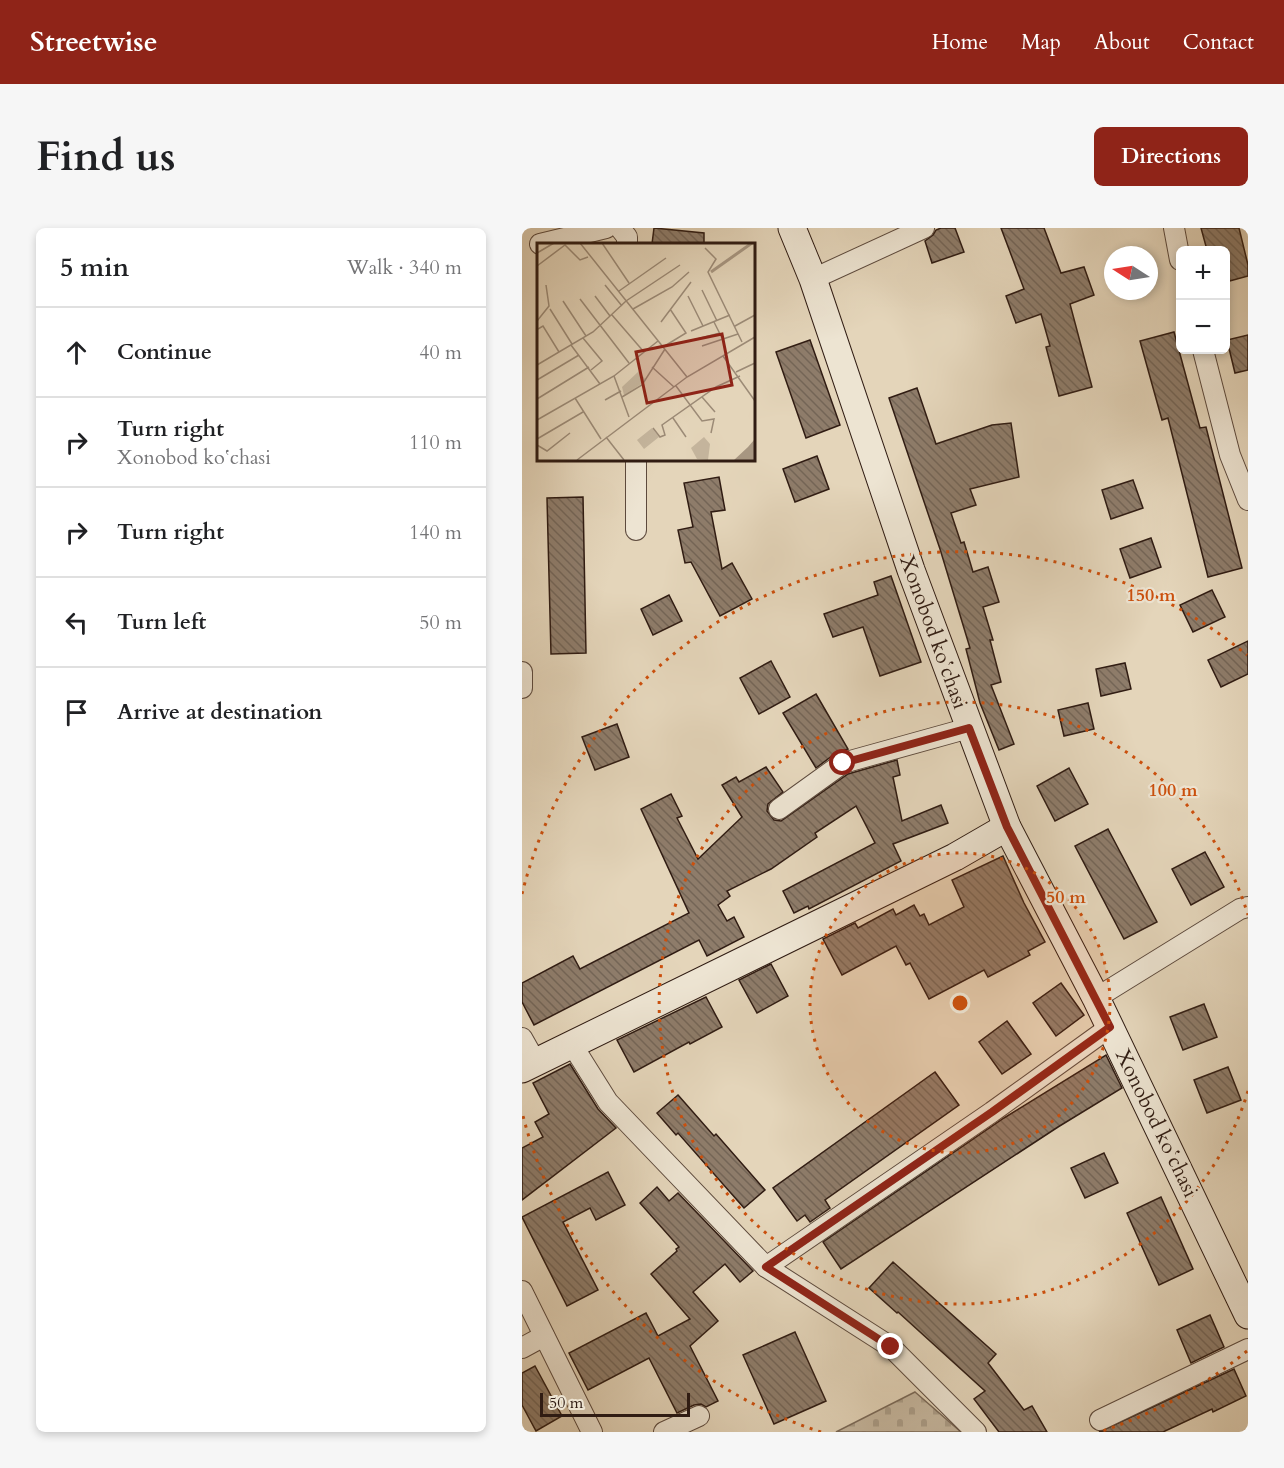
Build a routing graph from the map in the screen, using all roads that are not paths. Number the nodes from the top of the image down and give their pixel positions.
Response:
1 (606, 228) edge
2 (620, 228) edge
3 (792, 228) edge
4 (924, 228) edge
5 (1174, 228) edge
6 (547, 243) edge
7 (627, 243) edge
8 (537, 245) edge
9 (1177, 246) edge
10 (522, 249) edge
11 (813, 279) junction
12 (1204, 354) edge
13 (636, 460) edge
14 (1248, 500) edge
15 (636, 530) dead end
16 (522, 672) edge
17 (522, 688) edge
18 (969, 728) junction
19 (779, 809) dead end
20 (1007, 827) junction
21 (1248, 907) edge
22 (1096, 998) junction
23 (1110, 1027) junction
24 (522, 1038) edge
25 (571, 1043) junction
26 (529, 1065) edge
27 (766, 1267) junction
28 (522, 1291) edge
29 (1248, 1315) edge
30 (544, 1336) junction
31 (522, 1348) edge
32 (1248, 1349) edge
33 (699, 1416) dead end
34 (1100, 1420) dead end
35 (592, 1432) edge
36 (664, 1432) edge
37 (976, 1432) edge

1 - 6 street
2 - 7 street
3 - 11 main road, Xonobod koʻchasi
4 - 11 street
5 - 9 street
8 - 10 street
11 - 18 main road, Xonobod koʻchasi
12 - 14 street
13 - 15 street
16 - 17 street
18 - 19 street
18 - 20 main road, Xonobod koʻchasi
20 - 22 main road, Xonobod koʻchasi
20 - 25 main road
21 - 22 street
22 - 23 main road, Xonobod koʻchasi
23 - 27 street
23 - 29 main road, Xonobod koʻchasi
24 - 26 street
25 - 26 main road
25 - 27 street
27 - 37 street
28 - 30 street
30 - 31 street
30 - 35 street
32 - 34 street
33 - 36 street

